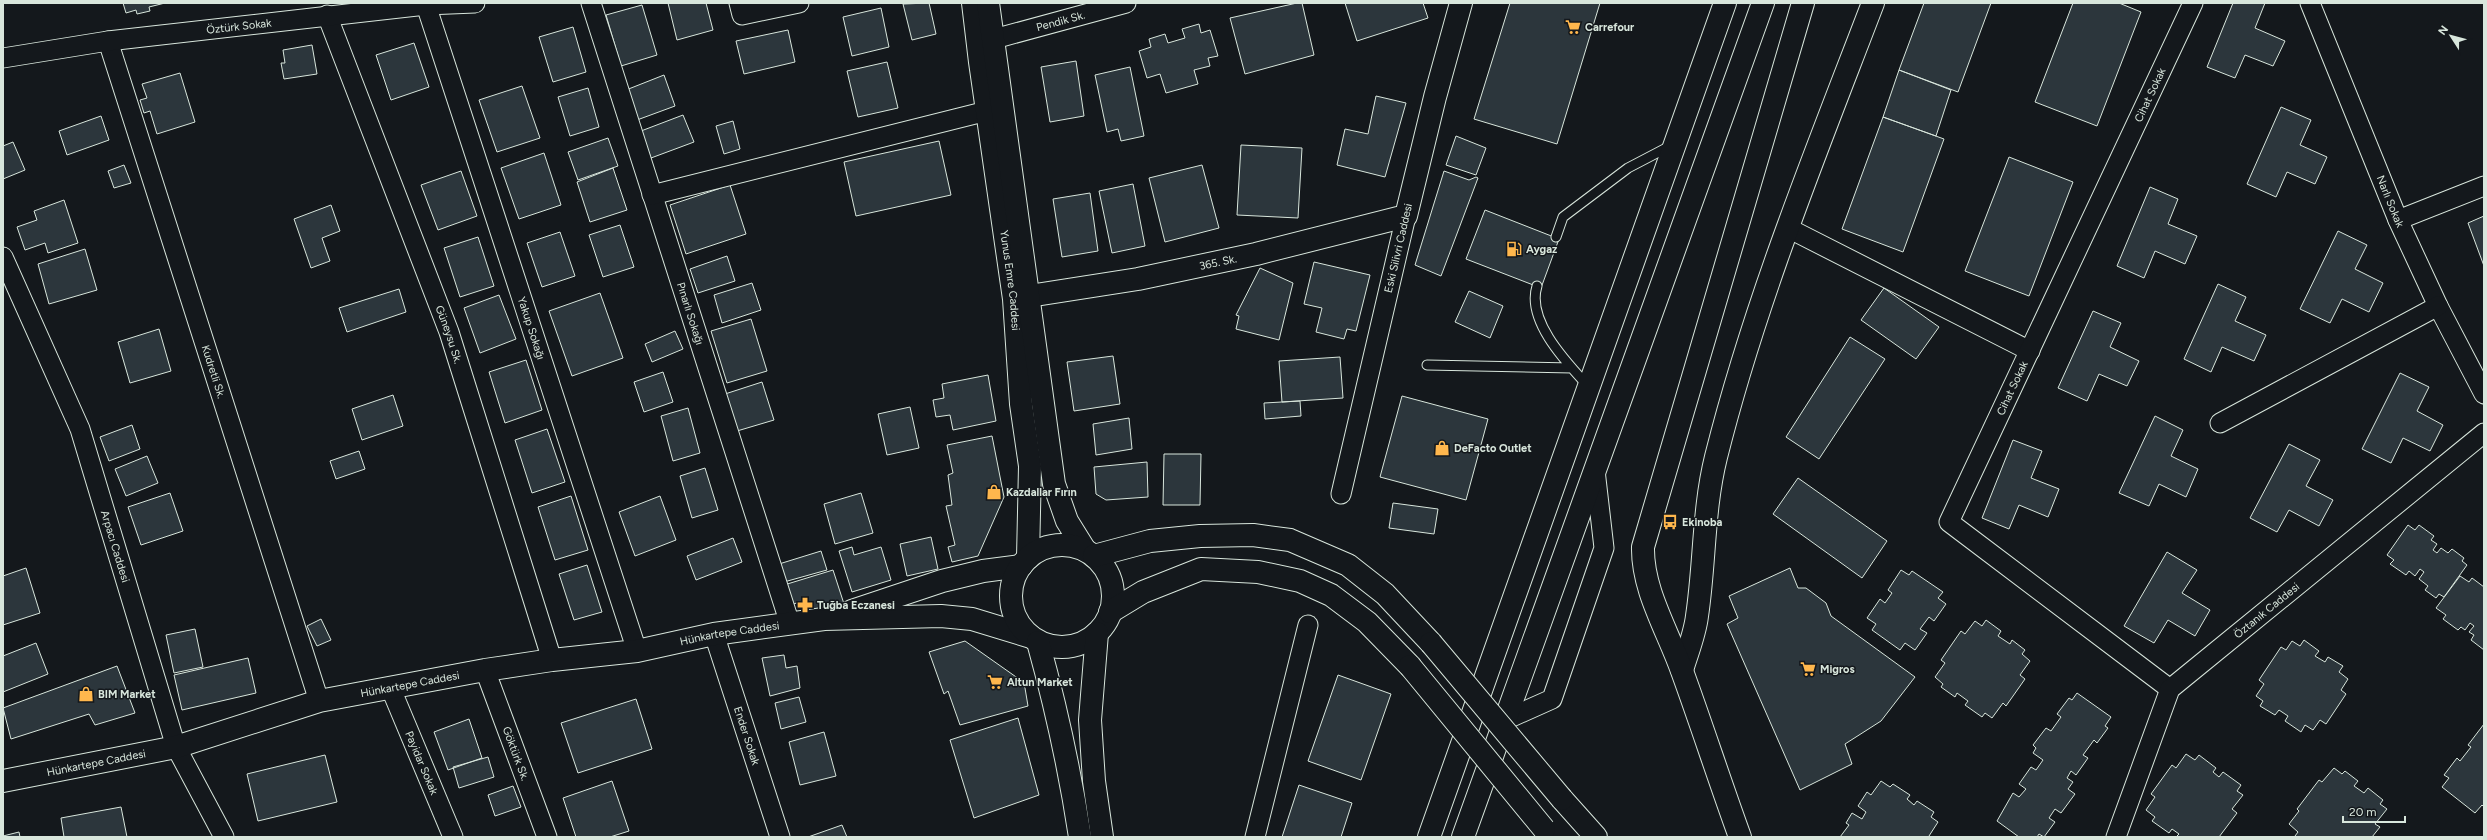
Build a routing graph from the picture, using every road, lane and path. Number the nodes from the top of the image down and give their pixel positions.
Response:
1 (475, 3) edge
2 (591, 3) edge
3 (799, 3) edge
4 (973, 3) edge
5 (988, 3) edge
6 (1126, 3) edge
7 (1461, 3) edge
8 (1725, 3) edge
9 (1763, 3) edge
10 (1803, 3) edge
11 (1873, 3) edge
12 (2193, 3) edge
13 (2310, 3) edge
14 (426, 4) junction
15 (741, 9) edge
16 (327, 16) junction
17 (994, 38) junction
18 (108, 41) junction
19 (3, 58) edge
20 (987, 111) junction
21 (1675, 144) junction
22 (2484, 186) edge
23 (652, 195) junction
24 (1406, 216) junction
25 (2398, 220) junction
26 (1788, 228) junction
27 (1556, 237) dead end
28 (3, 257) edge
29 (1537, 286) dead end
30 (1021, 298) junction
31 (2438, 306) junction
32 (2030, 351) junction
33 (1427, 365) dead end
34 (1572, 368) junction
35 (1588, 386) junction
36 (2484, 394) edge
37 (2220, 423) dead end
38 (2483, 437) edge
39 (1596, 470) junction
40 (1341, 494) dead end
41 (1089, 553) junction
42 (1024, 562) junction
43 (1110, 612) junction
44 (824, 619) junction
45 (790, 624) junction
46 (1308, 625) dead end
47 (714, 634) junction
48 (1097, 634) junction
49 (1035, 640) junction
50 (637, 651) junction
51 (552, 660) junction
52 (485, 670) junction
53 (1682, 670) junction
54 (391, 689) junction
55 (2170, 689) junction
56 (318, 701) junction
57 (1505, 720) junction
58 (176, 747) junction
59 (3, 781) edge
60 (1478, 794) junction
61 (1547, 833) edge
62 (224, 837) edge
63 (453, 837) edge
64 (547, 837) edge
65 (780, 837) edge
66 (1080, 837) edge
67 (1102, 837) edge
68 (1255, 837) edge
69 (1429, 837) edge
70 (1463, 837) edge
71 (1473, 837) edge
72 (1596, 837) edge
73 (1740, 837) edge
74 (2116, 837) edge

1 - 14 street, Öztürk Sokak
2 - 23 street, Pınarlı Sokağı
3 - 15 street
4 - 20 main road, Yunus Emre Caddesi
5 - 17 main road
6 - 17 street, Pendik Sk.
7 - 24 main road, Eski Silivri Caddesi
8 - 21 main road
9 - 39 main road
10 - 53 main road
11 - 26 main road
12 - 32 street, Cihat Sokak
13 - 25 street, Narlı Sokak
14 - 16 street, Öztürk Sokak
14 - 50 street, Yakup Sokağı
16 - 18 street, Öztürk Sokak
16 - 51 street, Güneysu Sk.
17 - 30 main road
18 - 19 street, Öztürk Sokak
18 - 56 street, Kudretli Sk.
20 - 23 street
20 - 30 main road, Yunus Emre Caddesi
21 - 27 lane
21 - 35 main road
22 - 25 street
23 - 45 street, Pınarlı Sokağı
24 - 30 main road, 365. Sk.
24 - 40 street, Eski Silivri Caddesi
25 - 31 street, Narlı Sokak
26 - 32 street
26 - 53 main road
28 - 58 street, Arpacı Caddesi
29 - 34 lane
30 - 41 main road
30 - 42 main road, Yunus Emre Caddesi
31 - 36 street, Narlı Sokak
31 - 37 street
32 - 55 street, Cihat Sokak
33 - 34 lane
34 - 35 lane
35 - 69 main road
38 - 55 street, Öztanık Caddesi
39 - 57 main road
39 - 57 street
41 - 42 main road
41 - 43 main road
41 - 72 main road, bridge
42 - 44 main road
42 - 49 main road
43 - 48 main road
43 - 61 main road, bridge
44 - 45 main road, Hünkartepe Caddesi
44 - 49 main road
45 - 47 main road, Hünkartepe Caddesi
46 - 68 street
47 - 50 main road, Hünkartepe Caddesi
47 - 65 street, Ender Sokak
48 - 49 main road
48 - 67 main road
49 - 66 main road
50 - 51 main road, Hünkartepe Caddesi
51 - 52 main road, Hünkartepe Caddesi
52 - 54 main road, Hünkartepe Caddesi
52 - 64 street, Göktürk Sk.
53 - 73 main road
54 - 56 main road, Hünkartepe Caddesi
54 - 63 street, Payidar Sokak
55 - 74 street
56 - 58 main road, Hünkartepe Caddesi
57 - 60 main road
58 - 59 main road, Hünkartepe Caddesi
58 - 62 street, Arpacı Caddesi
60 - 70 main road
60 - 71 main road

